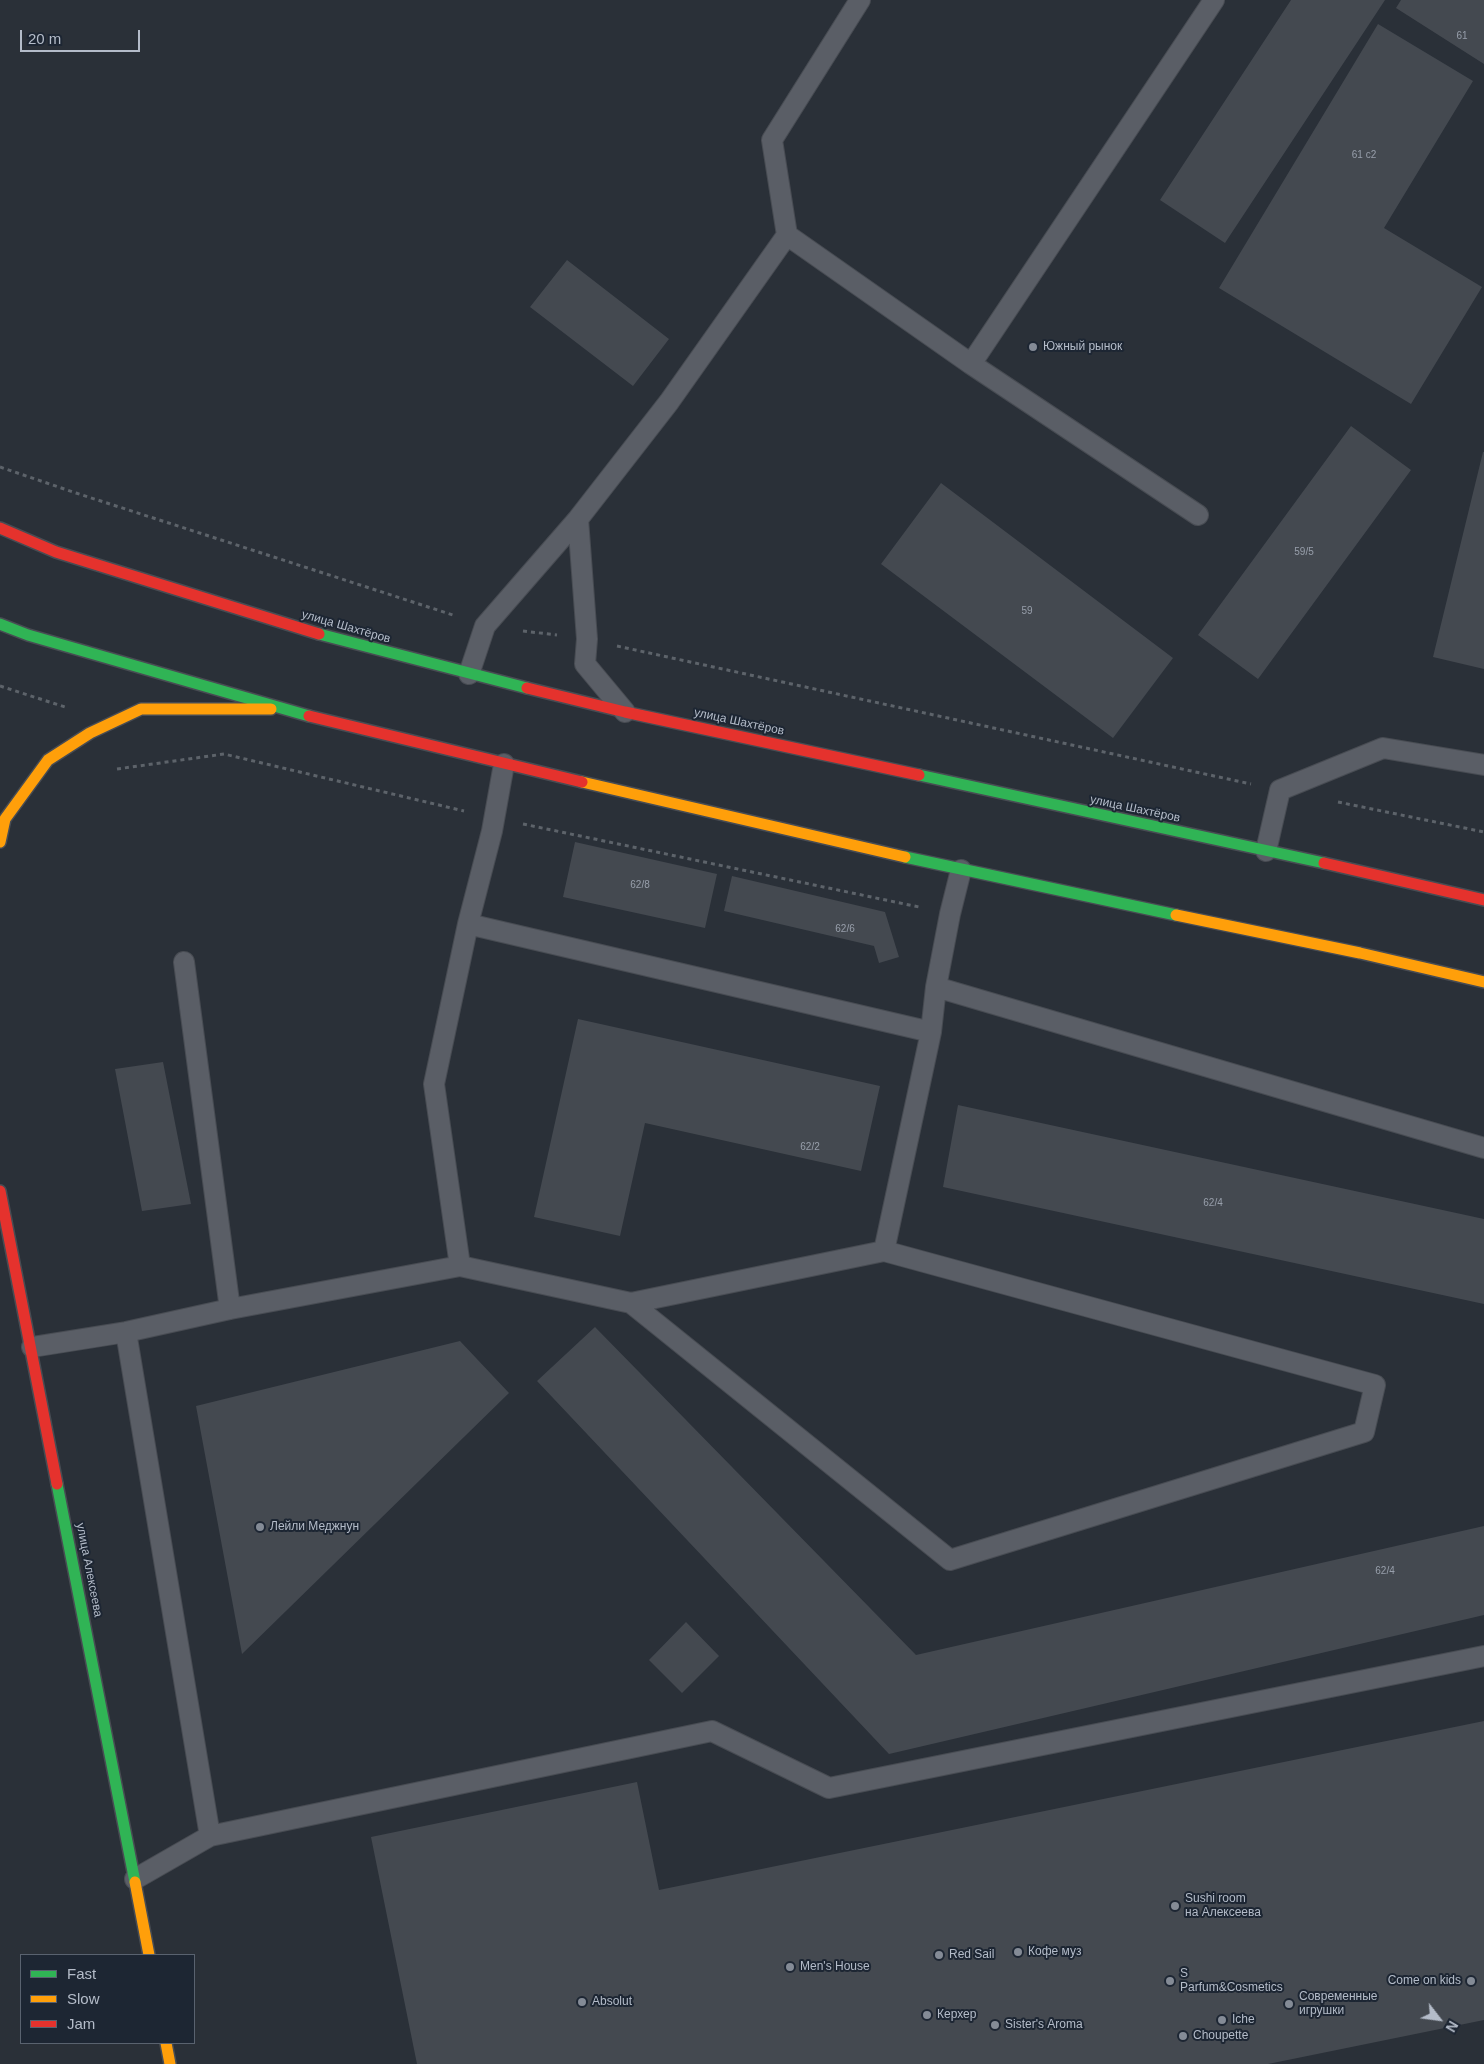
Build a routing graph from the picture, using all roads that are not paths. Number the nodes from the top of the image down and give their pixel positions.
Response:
1 (860, 0) edge
2 (1214, 0) edge
3 (787, 235) junction
4 (971, 364) junction
5 (1198, 515) dead end
6 (578, 519) junction
7 (0, 528) edge
8 (0, 624) edge
9 (469, 674) junction
10 (281, 709) junction
11 (625, 712) junction
12 (504, 764) junction
13 (1484, 765) edge
14 (0, 842) edge
15 (1266, 851) junction
16 (961, 870) junction
17 (1484, 900) edge
18 (468, 924) junction
19 (184, 962) dead end
20 (1484, 982) edge
21 (936, 987) junction
22 (931, 1032) junction
23 (1484, 1148) edge
24 (0, 1191) edge
25 (884, 1251) junction
26 (460, 1266) junction
27 (630, 1303) junction
28 (230, 1309) junction
29 (126, 1332) junction
30 (32, 1347) junction
31 (1484, 1656) edge
32 (210, 1836) junction
33 (135, 1879) junction
34 (149, 1954) edge
35 (166, 2044) edge
36 (170, 2064) edge

1 - 3 lane
2 - 4 lane
3 - 4 lane
3 - 6 lane
4 - 5 lane
6 - 9 lane
6 - 11 lane
7 - 9 main road, улица Шахтёров
8 - 10 main road
9 - 11 main road, улица Шахтёров
10 - 12 main road
10 - 14 main road
11 - 15 main road, улица Шахтёров
12 - 16 main road
12 - 18 lane
13 - 15 lane
15 - 17 main road, улица Шахтёров
16 - 20 main road
16 - 21 lane
18 - 22 lane
18 - 26 lane
19 - 28 lane
21 - 22 lane
21 - 23 lane
22 - 25 lane
24 - 30 main road, улица Алексеева
25 - 27 lane
25 - 27 lane
26 - 27 lane
26 - 28 lane
28 - 29 lane
29 - 30 lane
29 - 32 lane
30 - 33 main road, улица Алексеева
31 - 32 lane
32 - 33 lane
33 - 34 main road, улица Алексеева
35 - 36 main road

